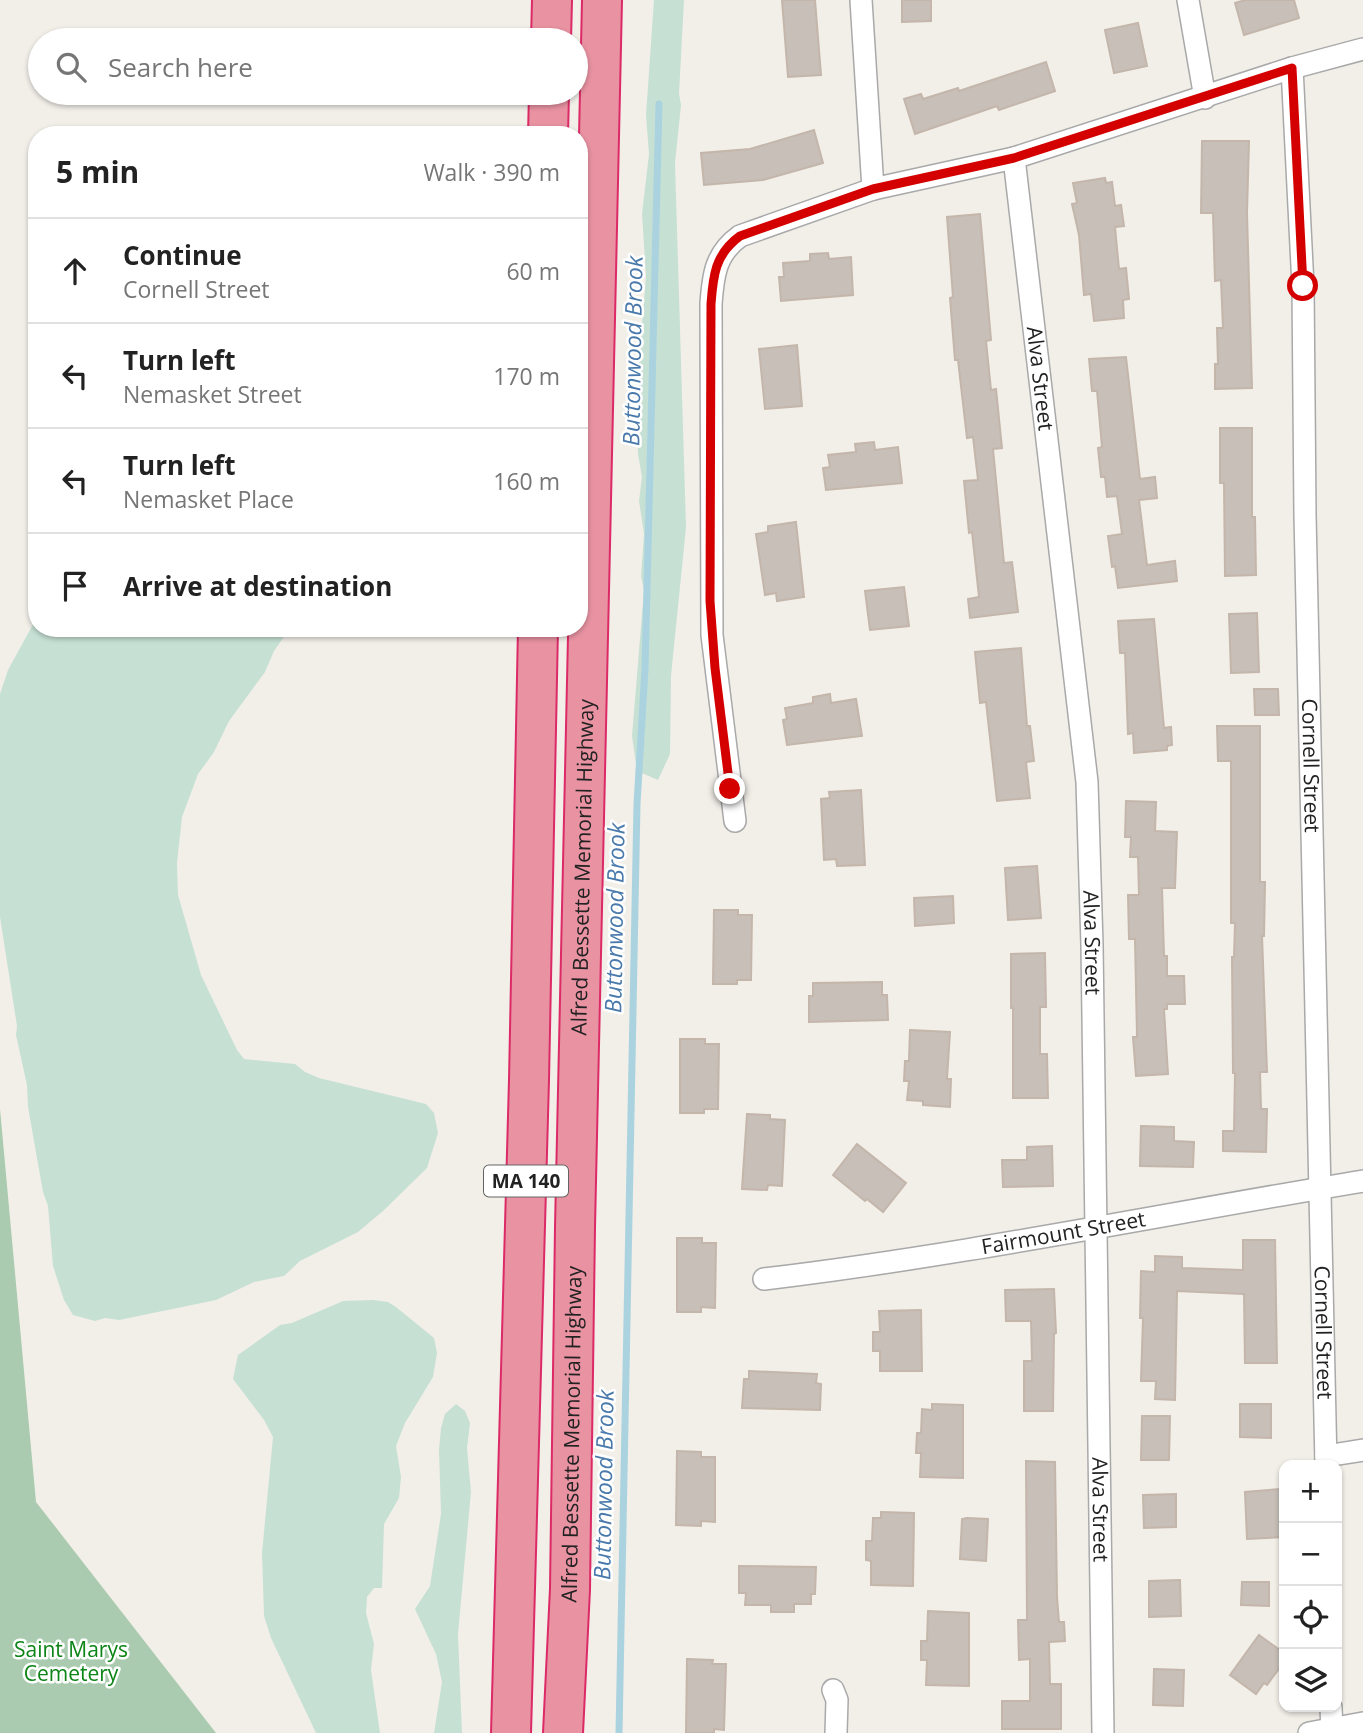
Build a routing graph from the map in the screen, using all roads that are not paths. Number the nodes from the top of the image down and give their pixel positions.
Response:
1 (552, 0) edge
2 (602, 0) edge
3 (861, 0) edge
4 (1188, 0) edge
5 (551, 28) edge
6 (1363, 49) edge
7 (1292, 68) junction
8 (1205, 98) junction
9 (549, 105) edge
10 (548, 126) edge
11 (1014, 158) junction
12 (873, 189) junction
13 (588, 636) edge
14 (538, 637) edge
15 (588, 637) edge
16 (735, 821) dead end
17 (1363, 1181) edge
18 (1320, 1188) junction
19 (1097, 1230) junction
20 (764, 1279) dead end
21 (1363, 1450) edge
22 (1326, 1460) edge
23 (1329, 1460) edge
24 (834, 1690) dead end
25 (1331, 1712) edge
26 (1363, 1723) edge
27 (1332, 1731) edge
28 (511, 1733) edge
29 (563, 1733) edge
30 (836, 1733) edge
31 (1103, 1733) edge
32 (1309, 1733) edge

1 - 5 highway
2 - 13 highway, Alfred Bessette Memorial Highway / MA 140
3 - 12 street
4 - 8 street
6 - 7 street
7 - 8 street
7 - 18 street, Cornell Street
8 - 11 street
9 - 10 highway
11 - 12 street
11 - 19 street, Alva Street
12 - 16 street
14 - 28 highway, MA 140
15 - 29 highway, Alfred Bessette Memorial Highway / MA 140
17 - 18 street, Fairmount Street
18 - 19 street, Fairmount Street
18 - 22 street, Cornell Street
19 - 20 street, Fairmount Street
19 - 31 street, Alva Street
21 - 23 street
24 - 30 street
25 - 27 street
26 - 27 street
27 - 32 street

